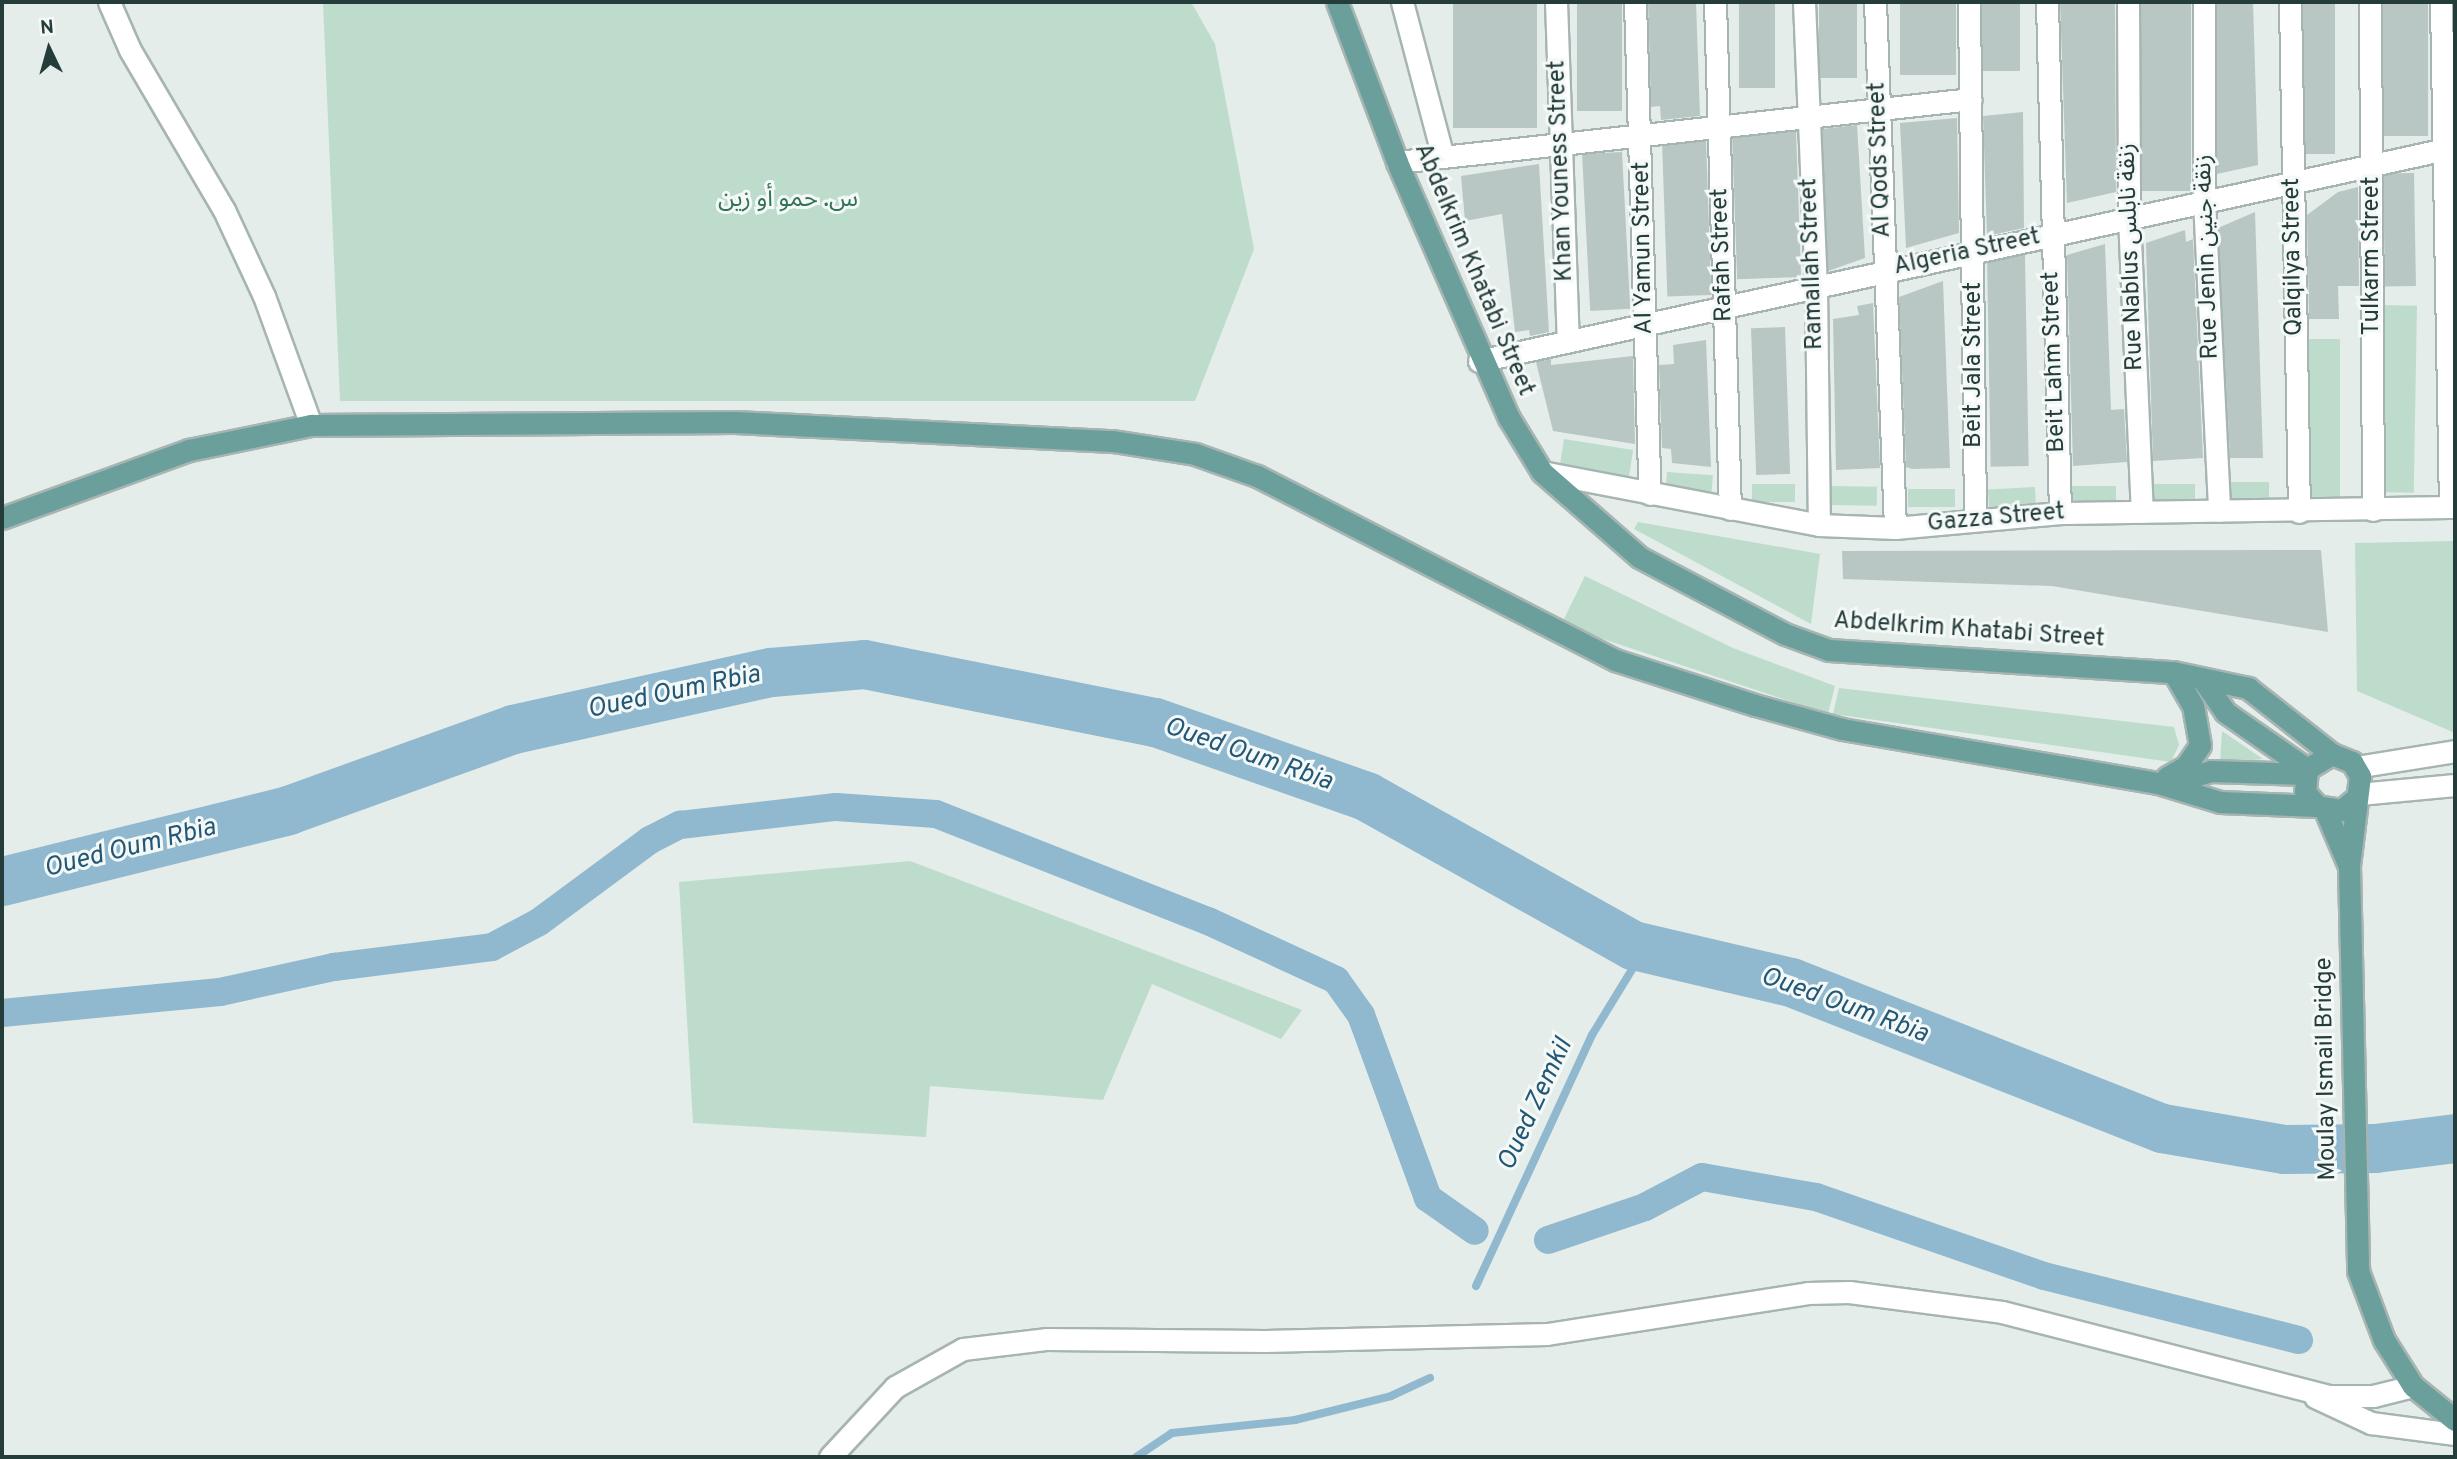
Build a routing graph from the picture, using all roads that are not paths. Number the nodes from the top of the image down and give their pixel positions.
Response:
1 (108, 2) edge
2 (1337, 2) edge
3 (1402, 2) edge
4 (1556, 2) edge
5 (1635, 2) edge
6 (1715, 2) edge
7 (1804, 2) edge
8 (1875, 2) edge
9 (1969, 2) edge
10 (2046, 2) edge
11 (2128, 2) edge
12 (2204, 2) edge
13 (2290, 2) edge
14 (2370, 2) edge
15 (2441, 2) edge
16 (1971, 99) junction
17 (1878, 109) junction
18 (1805, 115) junction
19 (1719, 127) junction
20 (1642, 135) junction
21 (1560, 144) junction
22 (2449, 148) edge
23 (1443, 157) junction
24 (1397, 162) junction
25 (2372, 163) junction
26 (2292, 181) junction
27 (2204, 200) junction
28 (2129, 217) junction
29 (2052, 234) junction
30 (1976, 251) junction
31 (1886, 271) junction
32 (1816, 286) junction
33 (1724, 307) junction
34 (1645, 324) junction
35 (1568, 341) junction
36 (1479, 361) junction
37 (311, 425) junction
38 (1542, 472) junction
39 (1650, 494) junction
40 (2453, 507) edge
41 (1730, 509) junction
42 (2373, 510) junction
43 (2219, 511) junction
44 (2141, 512) junction
45 (2299, 512) junction
46 (2060, 513) junction
47 (2, 518) edge
48 (1975, 518) junction
49 (1819, 525) junction
50 (1895, 528) junction
51 (2173, 672) junction
52 (2203, 680) junction
53 (2455, 751) edge
54 (2332, 754) junction
55 (2357, 767) junction
56 (2306, 772) junction
57 (2161, 784) junction
58 (2455, 785) edge
59 (2357, 797) junction
60 (2320, 808) junction
61 (2349, 866) junction
62 (2413, 1386) junction
63 (2308, 1392) junction
64 (2455, 1420) edge
65 (2455, 1434) edge
66 (830, 1457) edge

1 - 37 street
2 - 24 main road, Abdelkrim Khatabi Street
3 - 23 street
4 - 21 street, Khan Youness Street
5 - 20 street, Al Yamun Street
6 - 19 street, Rafah Street
7 - 18 street, Ramallah Street
8 - 17 street, Al Qods Street
9 - 16 street, Beit Jala Street
10 - 29 street, Beit Lahm Street
11 - 28 street, Rue Nablus زنقة نابلس
12 - 27 street, Rue Jenin زنقة جنين
13 - 26 street, Qalqilya Street
14 - 25 street, Tulkarm Street
15 - 22 street
16 - 17 street
16 - 30 street, Beit Jala Street
17 - 18 street
17 - 31 street, Al Qods Street
18 - 19 street
18 - 32 street, Ramallah Street
19 - 20 street
19 - 33 street, Rafah Street
20 - 21 street
20 - 34 street, Al Yamun Street
21 - 23 street
21 - 35 street, Khan Youness Street
22 - 25 street, Algeria Street
22 - 40 street
23 - 24 street
24 - 36 main road, Abdelkrim Khatabi Street
25 - 26 street, Algeria Street
25 - 42 street, Tulkarm Street
26 - 27 street, Algeria Street
26 - 45 street, Qalqilya Street
27 - 28 street, Algeria Street
27 - 43 street, Rue Jenin زنقة جنين
28 - 29 street, Algeria Street
28 - 44 street, Rue Nablus زنقة نابلس
29 - 30 street, Algeria Street
29 - 46 street, Beit Lahm Street
30 - 31 street, Algeria Street
30 - 48 street, Beit Jala Street
31 - 32 street, Algeria Street
31 - 50 street, Al Qods Street
32 - 33 street, Algeria Street
32 - 49 street, Ramallah Street
33 - 34 street, Algeria Street
33 - 41 street, Rafah Street
34 - 35 street, Algeria Street
34 - 39 street, Al Yamun Street
35 - 36 street, Algeria Street
36 - 38 main road, Abdelkrim Khatabi Street
37 - 47 main road
37 - 57 main road
38 - 39 street, Gazza Street
38 - 51 main road, Abdelkrim Khatabi Street
39 - 41 street, Gazza Street
40 - 42 street, Gazza Street
41 - 49 street, Gazza Street
42 - 45 street, Gazza Street
43 - 44 street, Gazza Street
43 - 45 street, Gazza Street
44 - 46 street, Gazza Street
46 - 48 street, Gazza Street
48 - 50 street, Gazza Street
49 - 50 street, Gazza Street
51 - 52 main road, Abdelkrim Khatabi Street
51 - 57 main road
52 - 54 main road, Abdelkrim Khatabi Street
52 - 56 main road
53 - 55 street
54 - 55 main road
54 - 56 main road
55 - 59 main road
56 - 57 main road
56 - 60 main road
57 - 60 main road
58 - 59 street
59 - 60 main road
59 - 61 main road
60 - 61 main road
61 - 62 main road, Moulay Ismail Bridge
62 - 63 street
62 - 64 main road, Moulay Ismail Bridge
63 - 65 street
63 - 66 street

